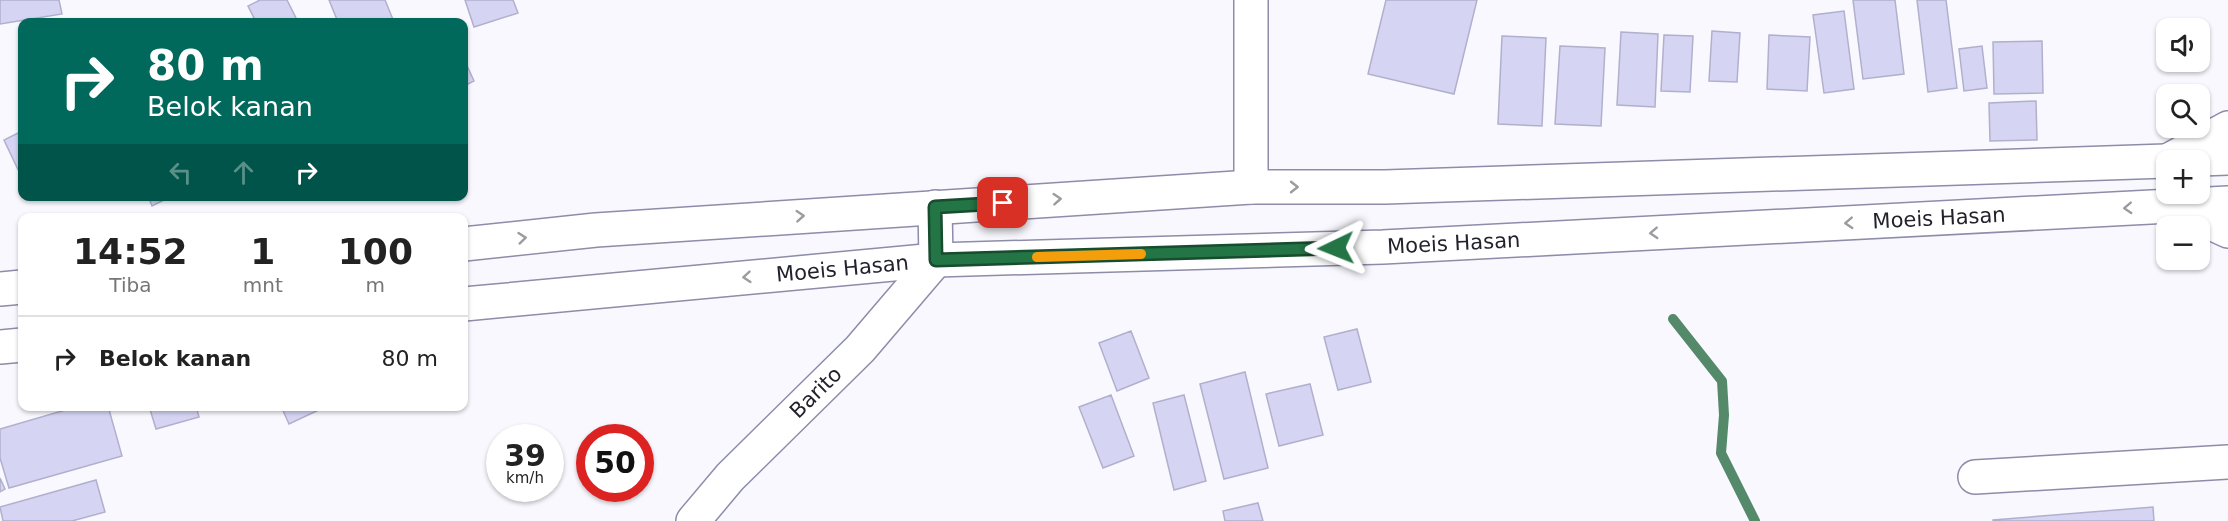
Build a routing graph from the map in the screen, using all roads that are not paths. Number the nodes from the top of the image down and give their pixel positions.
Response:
1 (1251, 0) edge
2 (2228, 128) edge
3 (2186, 150) edge
4 (2228, 158) edge
5 (2210, 159) edge
6 (2156, 160) edge
7 (1251, 187) junction
8 (2228, 203) edge
9 (2175, 206) junction
10 (935, 207) junction
11 (2228, 231) edge
12 (468, 244) edge
13 (936, 260) junction
14 (18, 287) edge
15 (0, 289) edge
16 (468, 304) edge
17 (18, 345) edge
18 (0, 347) edge
19 (2228, 462) edge
20 (1975, 477) dead end
21 (693, 521) edge

1 - 7 main road
2 - 3 main road
4 - 5 main road
7 -> 6 main road
10 -> 7 main road
8 - 9 main road, Moeis Hasan
9 - 11 main road
9 -> 13 main road, Moeis Hasan
12 -> 10 main road
10 - 13 main road
13 -> 16 main road, Moeis Hasan
13 - 21 main road, Barito
14 - 15 main road
17 - 18 main road
19 - 20 main road

